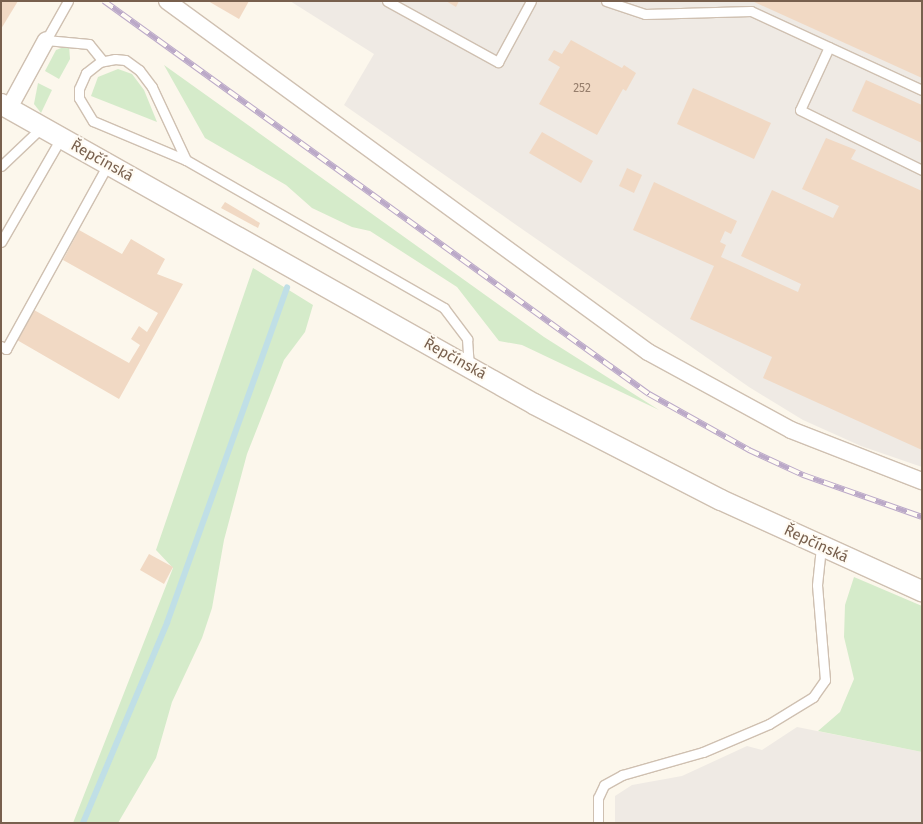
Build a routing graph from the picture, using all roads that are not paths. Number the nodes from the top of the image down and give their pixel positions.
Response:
1 (68, 1) edge
2 (167, 1) edge
3 (387, 1) edge
4 (532, 1) edge
5 (606, 1) edge
6 (46, 40) junction
7 (829, 47) junction
8 (103, 61) junction
9 (922, 90) edge
10 (5, 106) edge
11 (42, 127) junction
12 (62, 138) junction
13 (186, 160) junction
14 (108, 164) junction
15 (1, 166) edge
16 (922, 170) edge
17 (1, 242) edge
18 (1, 346) edge
19 (469, 367) junction
20 (922, 481) edge
21 (821, 547) junction
22 (922, 592) edge
23 (598, 823) edge

1 - 6 lane
2 - 20 street
3 - 4 lane
5 - 7 lane
6 - 8 lane
6 - 10 street
7 - 9 lane
7 - 16 lane
8 - 13 lane
8 - 13 lane
10 - 11 street, Řepčínská
11 - 12 street, Řepčínská
11 - 15 lane
12 - 14 street, Řepčínská
12 - 17 lane
13 - 19 lane
14 - 18 lane
14 - 19 street, Řepčínská
19 - 21 street, Řepčínská
21 - 22 street, Řepčínská
21 - 23 lane

